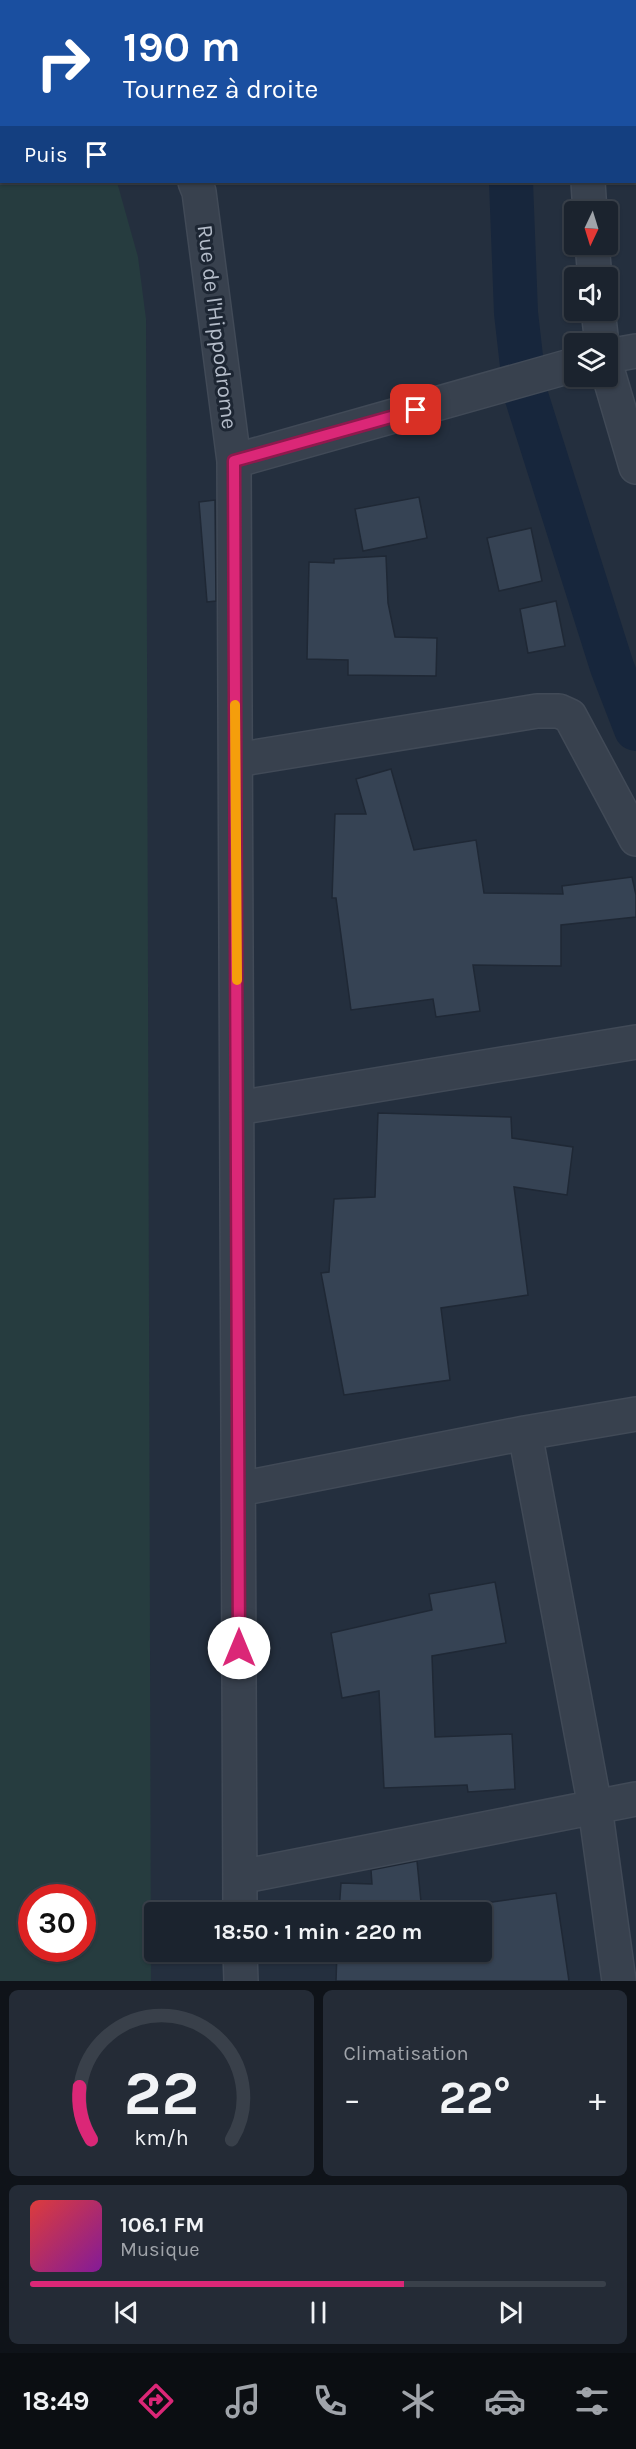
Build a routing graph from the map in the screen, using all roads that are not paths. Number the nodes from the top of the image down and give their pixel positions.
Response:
1 (195, 183) edge
2 (588, 183) edge
3 (589, 201) edge
4 (636, 351) edge
5 (618, 354) edge
6 (564, 368) edge
7 (612, 387) edge
8 (234, 461) junction
9 (636, 467) edge
10 (236, 760) junction
11 (636, 839) edge
12 (636, 1042) edge
13 (237, 1108) junction
14 (636, 1414) edge
15 (525, 1433) junction
16 (238, 1489) junction
17 (636, 1799) edge
18 (595, 1807) junction
19 (240, 1877) junction
20 (240, 1902) edge
21 (240, 1962) edge
22 (241, 1981) edge
23 (619, 1981) edge

1 - 8 street, Rue de l'Hippodrome
2 - 3 street
4 - 5 street
6 - 8 street
7 - 9 street
8 - 10 street, Rue de l'Hippodrome
10 - 11 street
10 - 13 street, Rue de l'Hippodrome
12 - 13 street
13 - 16 street, Rue de l'Hippodrome
14 - 15 street
15 - 16 street
15 - 18 street
16 - 19 street, Rue de l'Hippodrome
17 - 18 street
18 - 19 street
18 - 23 street
19 - 20 street, Rue de l'Hippodrome
21 - 22 street

